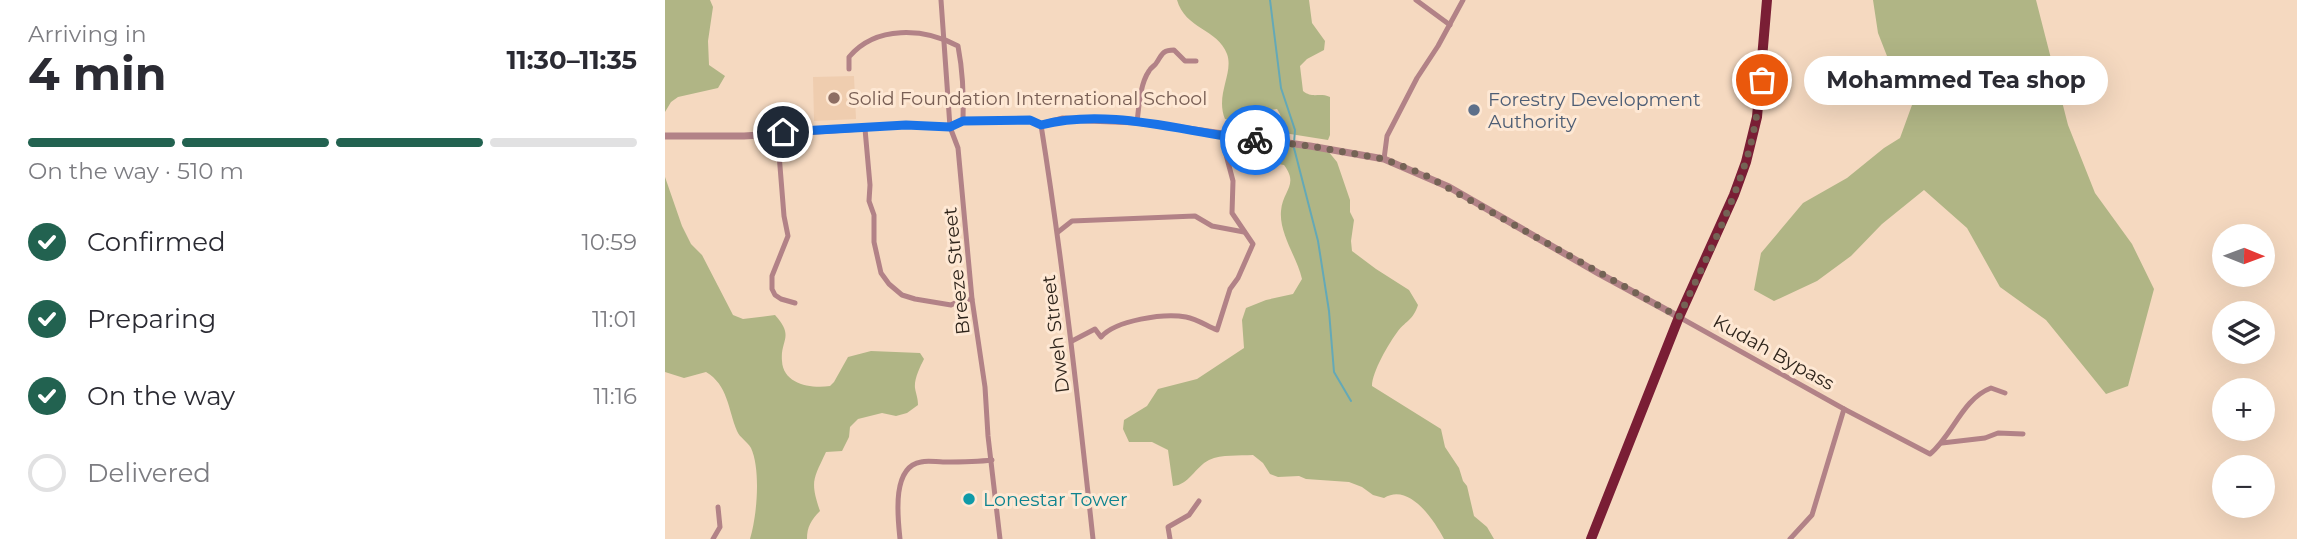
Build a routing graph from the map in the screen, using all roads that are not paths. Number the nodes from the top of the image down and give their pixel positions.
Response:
1 (941, 0) edge
2 (1416, 0) edge
3 (1463, 0) edge
4 (1767, 0) edge
5 (1450, 25) junction
6 (943, 38) junction
7 (1196, 61) dead end
8 (849, 69) dead end
9 (963, 121) junction
10 (1137, 122) junction
11 (1041, 125) junction
12 (950, 127) junction
13 (865, 129) junction
14 (783, 132) junction
15 (665, 136) edge
16 (1224, 136) junction
17 (1384, 159) junction
18 (1058, 232) junction
19 (1245, 232) junction
20 (972, 299) junction
21 (795, 303) dead end
22 (1679, 317) junction
23 (1072, 341) junction
24 (2005, 394) dead end
25 (1845, 409) junction
26 (2023, 434) dead end
27 (1942, 443) junction
28 (992, 460) junction
29 (1199, 501) dead end
30 (718, 507) dead end
31 (713, 539) edge
32 (900, 539) edge
33 (1000, 539) edge
34 (1093, 539) edge
35 (1170, 539) edge
36 (1591, 539) edge
37 (1790, 539) edge

1 - 6 street, Breeze Street
2 - 5 street
3 - 5 street
4 - 22 highway
5 - 17 street
6 - 8 street
6 - 9 street
6 - 12 street, Breeze Street
7 - 10 street
9 - 11 street, Kudah Bypass
9 - 12 street, Kudah Bypass
10 - 11 street, Kudah Bypass
10 - 16 street, Kudah Bypass
11 - 18 street, Dweh Street
12 - 13 street, Kudah Bypass
12 - 20 street, Breeze Street
13 - 14 street, Kudah Bypass
13 - 20 street
14 - 15 street, Kudah Bypass
14 - 21 street
16 - 17 street, Kudah Bypass
16 - 19 street
17 - 22 street, Kudah Bypass
18 - 19 street
18 - 23 street, Dweh Street
19 - 23 street
20 - 28 street, Breeze Street
22 - 25 street, Kudah Bypass
22 - 36 highway
23 - 34 street, Dweh Street
24 - 27 street
25 - 27 street, Kudah Bypass
25 - 37 street
26 - 27 street
28 - 32 street
28 - 33 street, Breeze Street
29 - 35 street
30 - 31 street

